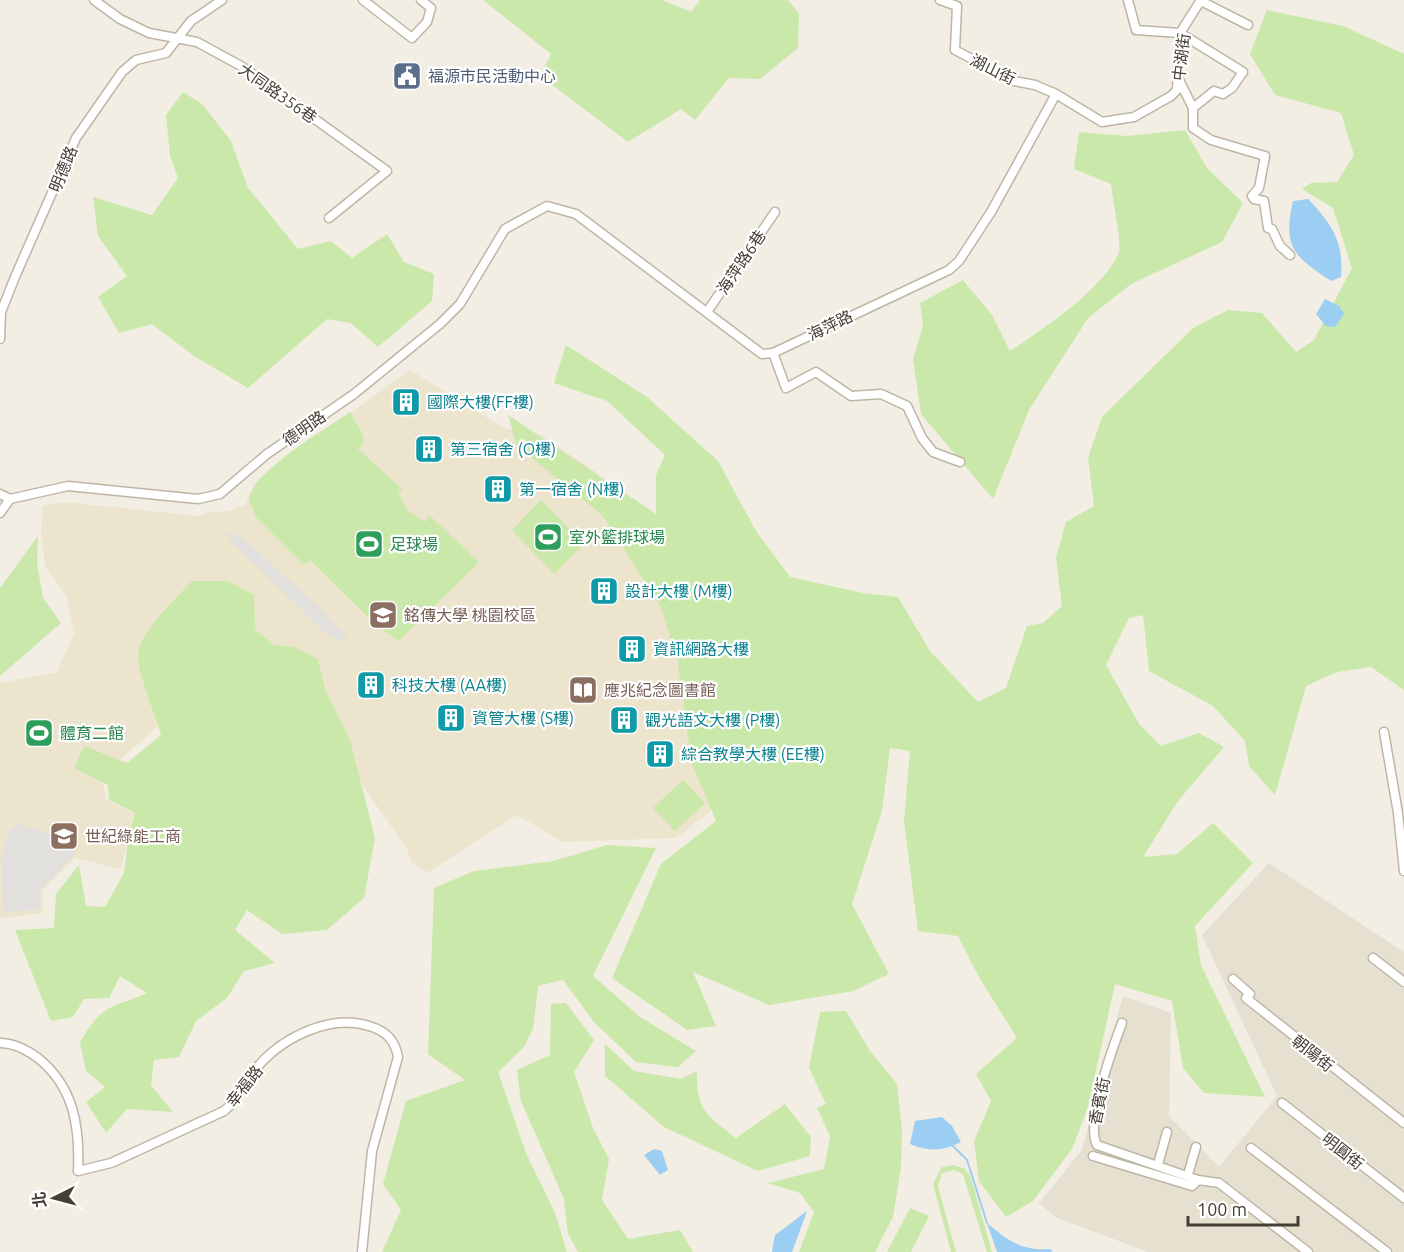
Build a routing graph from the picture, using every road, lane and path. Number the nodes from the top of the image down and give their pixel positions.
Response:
1 (94, 0) edge
2 (222, 0) edge
3 (363, 0) edge
4 (421, 0) edge
5 (940, 0) edge
6 (1128, 0) edge
7 (1201, 0) edge
8 (1248, 25) dead end
9 (1180, 33) junction
10 (177, 37) junction
11 (1178, 77) junction
12 (1056, 94) junction
13 (1193, 108) junction
14 (775, 212) dead end
15 (329, 218) dead end
16 (1290, 255) dead end
17 (707, 312) junction
18 (0, 339) edge
19 (772, 353) junction
20 (960, 462) dead end
21 (0, 494) edge
22 (10, 500) junction
23 (0, 513) edge
24 (1384, 732) dead end
25 (1401, 812) edge
26 (1404, 871) edge
27 (1373, 958) dead end
28 (1233, 979) dead end
29 (1404, 982) edge
30 (1122, 1023) dead end
31 (0, 1043) edge
32 (1282, 1104) dead end
33 (1404, 1123) edge
34 (1167, 1132) dead end
35 (1196, 1147) dead end
36 (1251, 1148) dead end
37 (1093, 1156) dead end
38 (1159, 1161) dead end
39 (1189, 1171) dead end
40 (1198, 1180) junction
41 (1404, 1198) edge
42 (362, 1252) edge
43 (1308, 1252) edge
44 (1387, 1252) edge

1 - 10 street, 大同路356巷
2 - 10 street, 明德路
3 - 4 street
5 - 12 street, 湖山街
6 - 9 street
7 - 8 street
7 - 9 street, 中湖街
9 - 11 street, 中湖街
9 - 13 street
10 - 15 street, 大同路356巷
10 - 18 street, 明德路
11 - 12 street, 中湖街
11 - 13 street
12 - 19 street, 海萍路
13 - 16 street
14 - 17 street, 海萍路6巷
17 - 19 street
17 - 22 street, 德明路
19 - 20 street
21 - 22 street
22 - 23 street
24 - 25 street
25 - 26 street
27 - 29 street
28 - 33 street, 朝陽街
30 - 40 street, 香賓街
31 - 42 street, 幸福路
32 - 41 street, 明圓街
34 - 38 street
35 - 39 street
36 - 44 street
37 - 40 street, 香賓街
40 - 43 street, 香賓街

